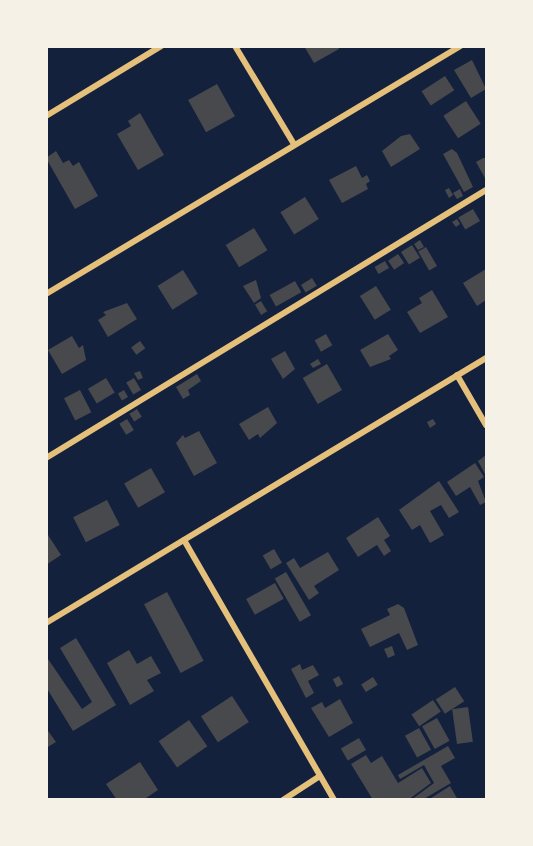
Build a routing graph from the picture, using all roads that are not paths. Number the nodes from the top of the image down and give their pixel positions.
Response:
1 (160, 46) edge
2 (235, 46) edge
3 (460, 46) edge
4 (46, 116) edge
5 (294, 144) junction
6 (486, 190) edge
7 (46, 294) edge
8 (486, 358) edge
9 (457, 375) junction
10 (486, 425) edge
11 (46, 458) edge
12 (184, 540) junction
13 (46, 622) edge
14 (320, 776) junction
15 (283, 800) edge
16 (334, 800) edge

1 - 4 street
2 - 5 street
3 - 5 street
5 - 7 street
6 - 11 street
8 - 9 street
9 - 10 street
9 - 12 street
12 - 13 street
12 - 14 street
14 - 15 street
14 - 16 street

